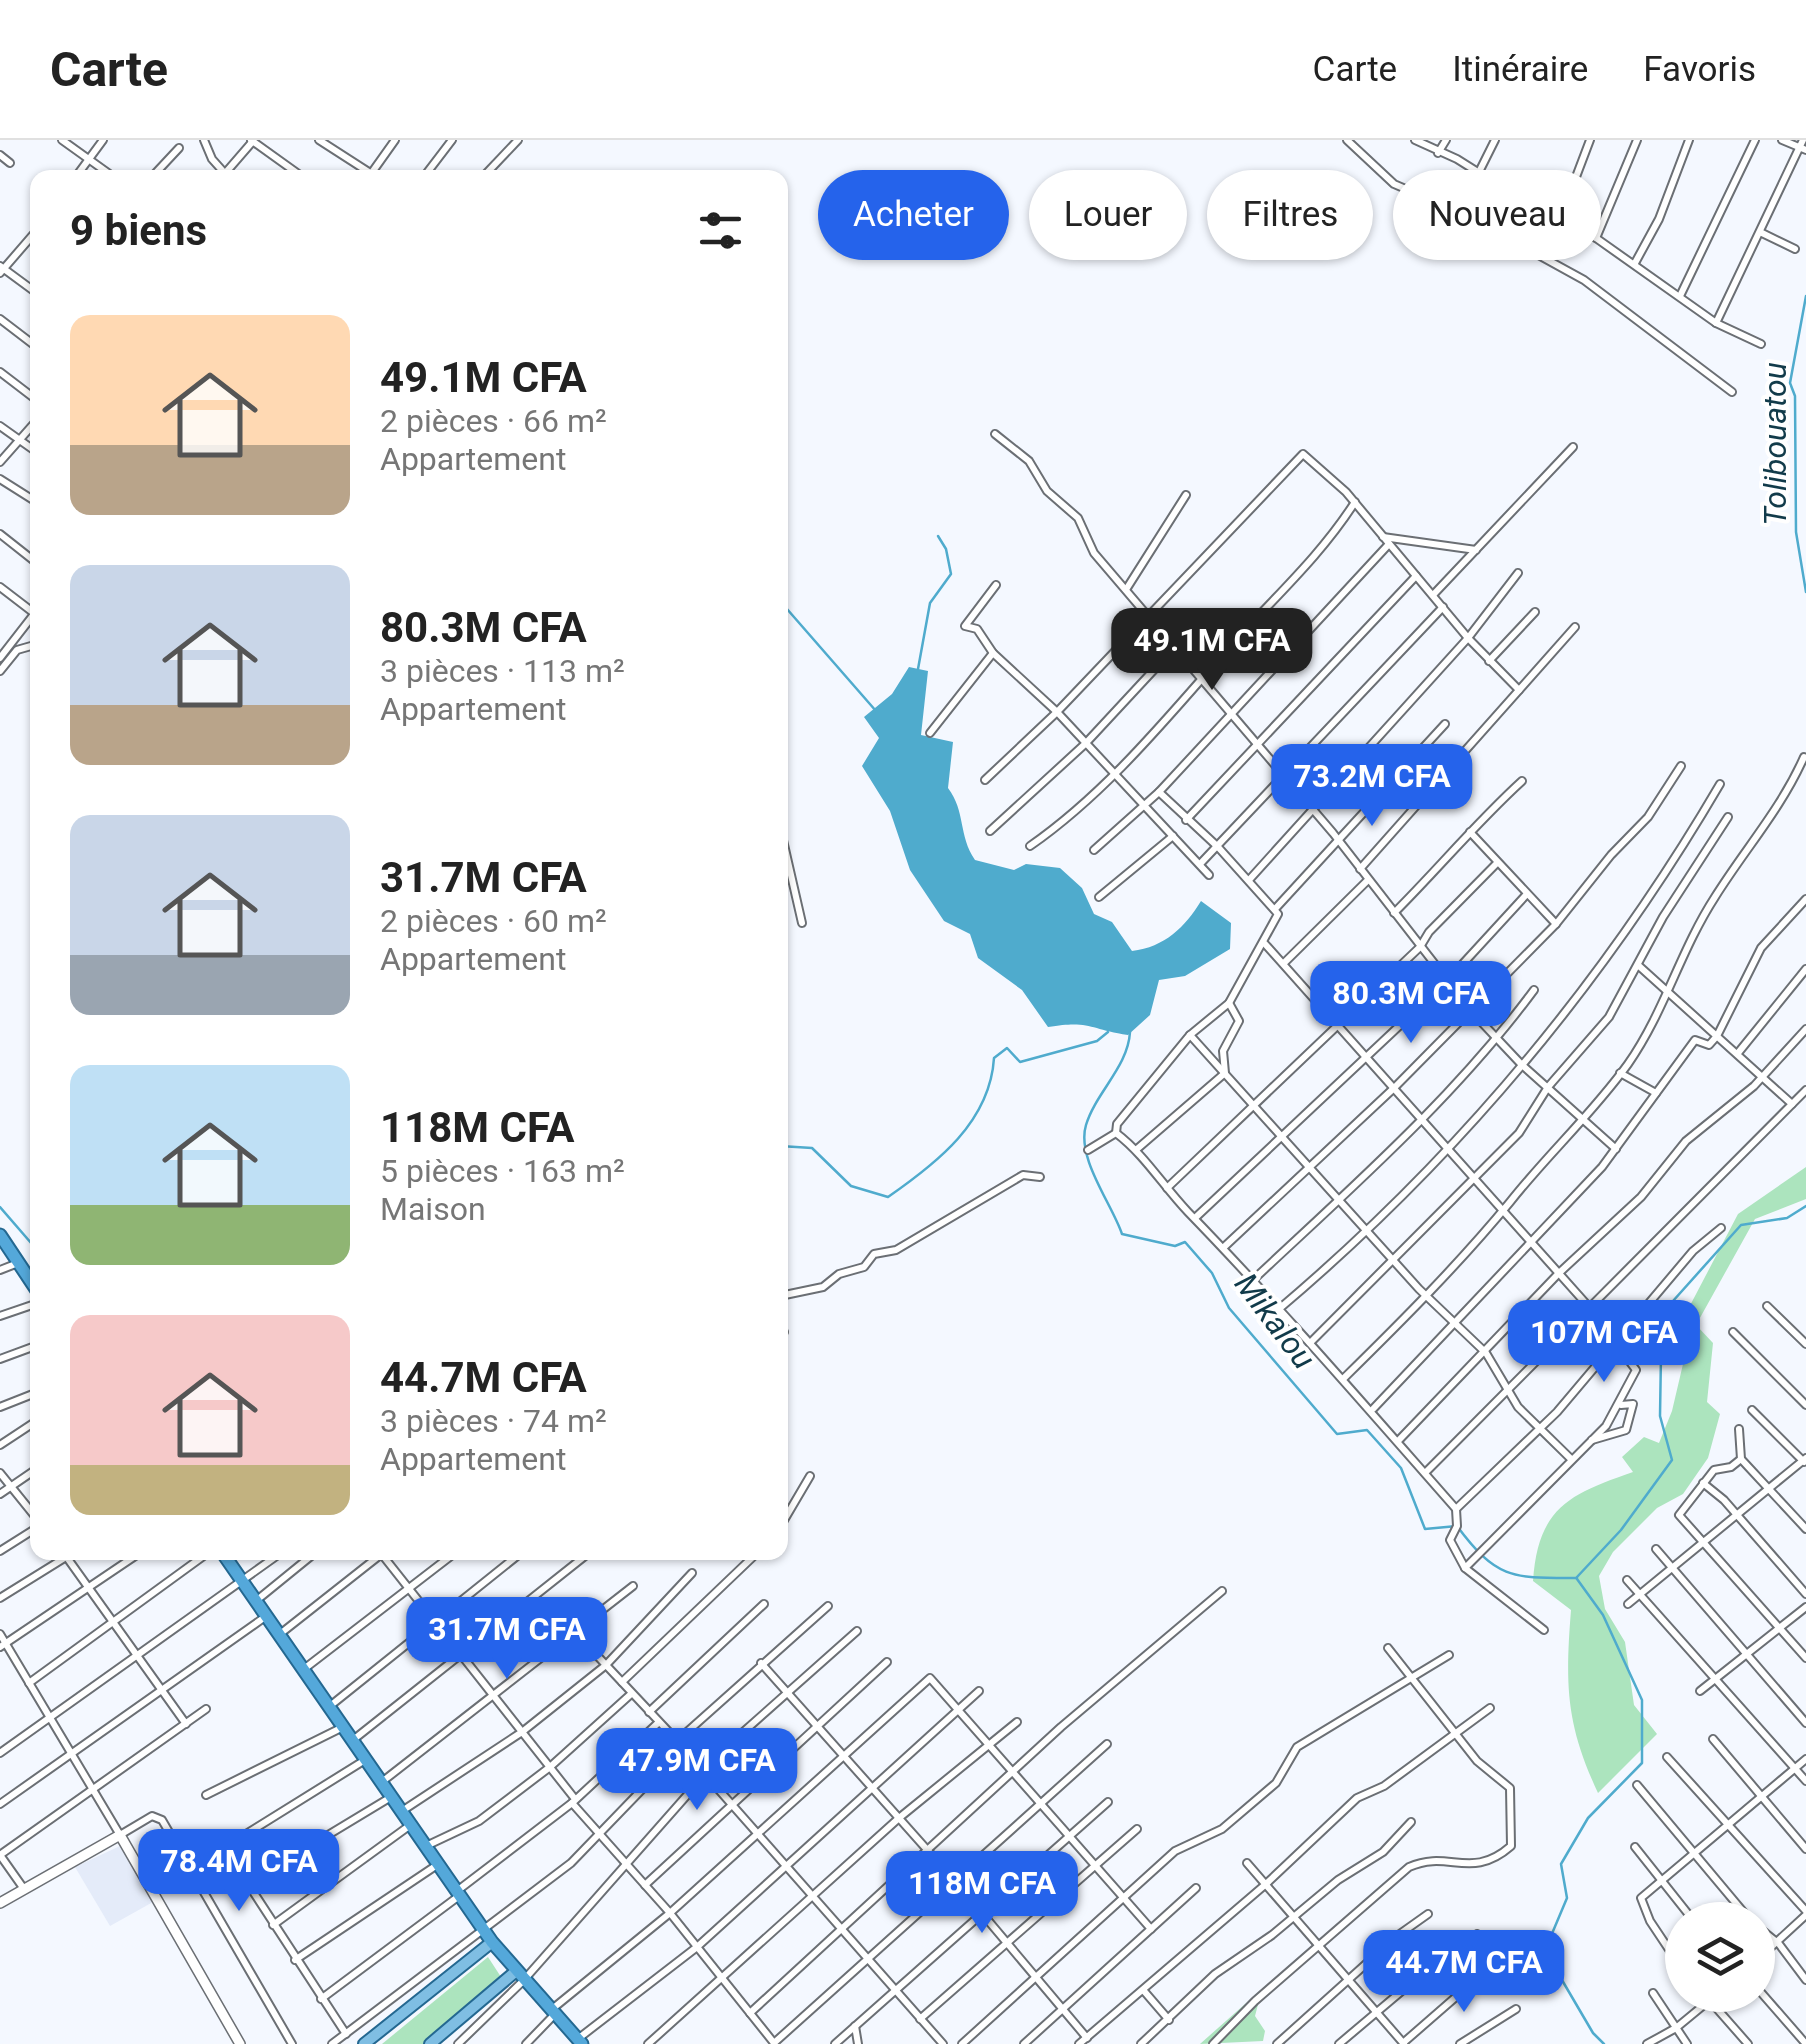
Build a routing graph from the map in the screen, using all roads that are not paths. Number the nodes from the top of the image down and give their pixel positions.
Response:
1 (62, 140) edge
2 (102, 140) edge
3 (204, 140) edge
4 (252, 140) edge
5 (381, 140) edge
6 (395, 140) edge
7 (452, 140) edge
8 (518, 140) edge
9 (1347, 140) edge
10 (1415, 140) edge
11 (1446, 140) edge
12 (1495, 140) edge
13 (1590, 140) edge
14 (1637, 140) edge
15 (1688, 140) edge
16 (1755, 140) edge
17 (1782, 140) edge
18 (322, 141) edge
19 (1803, 146) edge
20 (179, 148) dead end
21 (386, 152) junction
22 (1438, 153) junction
23 (0, 155) edge
24 (88, 159) junction
25 (10, 163) dead end
26 (80, 170) edge
27 (104, 170) edge
28 (160, 170) edge
29 (222, 170) edge
30 (230, 170) edge
31 (293, 170) edge
32 (363, 170) edge
33 (376, 170) edge
34 (430, 170) edge
35 (490, 170) edge
36 (1475, 170) edge
37 (1480, 170) edge
38 (1579, 170) edge
39 (1601, 226) edge
40 (1762, 233) junction
41 (30, 240) edge
42 (1601, 241) edge
43 (1795, 250) dead end
44 (1635, 263) junction
45 (1, 269) edge
46 (30, 289) edge
47 (1680, 296) junction
48 (0, 319) edge
49 (1716, 322) junction
50 (30, 342) edge
51 (1761, 344) dead end
52 (0, 372) edge
53 (1732, 392) dead end
54 (30, 395) edge
55 (0, 426) edge
56 (30, 427) edge
57 (995, 434) dead end
58 (18, 441) junction
59 (1572, 447) dead end
60 (30, 448) edge
61 (0, 462) edge
62 (0, 480) edge
63 (1186, 495) dead end
64 (30, 498) edge
65 (1354, 502) junction
66 (0, 534) edge
67 (1386, 540) junction
68 (1476, 550) junction
69 (30, 558) edge
70 (1518, 573) dead end
71 (1416, 576) junction
72 (996, 586) dead end
73 (0, 587) edge
74 (1127, 588) junction
75 (1433, 595) junction
76 (30, 607) edge
77 (1443, 607) junction
78 (1535, 612) dead end
79 (1150, 614) junction
80 (30, 619) edge
81 (1575, 628) dead end
82 (1468, 638) junction
83 (30, 646) edge
84 (1176, 646) junction
85 (993, 652) junction
86 (0, 658) edge
87 (1489, 661) junction
88 (0, 671) edge
89 (1202, 678) junction
90 (1519, 690) junction
91 (1230, 710) junction
92 (1057, 712) junction
93 (1445, 724) dead end
94 (930, 733) dead end
95 (1258, 742) junction
96 (1085, 744) junction
97 (1804, 757) edge
98 (1681, 766) dead end
99 (1115, 774) junction
100 (1282, 777) junction
101 (985, 780) dead end
102 (1522, 781) dead end
103 (1720, 784) dead end
104 (1159, 792) junction
105 (1145, 805) junction
106 (1310, 808) junction
107 (1728, 817) dead end
108 (1186, 820) junction
109 (990, 830) dead end
110 (1470, 832) junction
111 (1173, 836) junction
112 (1337, 839) junction
113 (1030, 846) dead end
114 (1218, 847) junction
115 (1094, 850) dead end
116 (788, 861) edge
117 (1497, 863) junction
118 (1200, 864) junction
119 (1360, 869) junction
120 (1209, 875) dead end
121 (1248, 880) junction
122 (1368, 880) junction
123 (1526, 895) junction
124 (1099, 897) dead end
125 (1806, 899) edge
126 (1274, 909) junction
127 (1394, 913) junction
128 (802, 923) dead end
129 (1556, 924) junction
130 (1265, 944) junction
131 (1420, 947) junction
132 (1285, 962) junction
133 (1639, 966) junction
134 (1806, 969) edge
135 (1447, 982) junction
136 (1666, 987) junction
137 (1534, 990) dead end
138 (1229, 1003) junction
139 (1472, 1012) junction
140 (1339, 1024) junction
141 (1806, 1029) edge
142 (1190, 1035) junction
143 (1717, 1036) junction
144 (1497, 1039) junction
145 (1738, 1053) junction
146 (1368, 1058) junction
147 (1524, 1067) junction
148 (1225, 1072) junction
149 (1620, 1073) junction
150 (1764, 1076) junction
151 (1548, 1087) junction
152 (1394, 1088) junction
153 (1806, 1090) edge
154 (1656, 1093) junction
155 (1792, 1104) junction
156 (1254, 1105) junction
157 (1420, 1120) junction
158 (1584, 1122) junction
159 (1116, 1133) junction
160 (1283, 1137) junction
161 (1137, 1149) junction
162 (1616, 1149) junction
163 (1088, 1150) dead end
164 (1448, 1150) junction
165 (1310, 1167) junction
166 (1040, 1177) dead end
167 (1476, 1180) junction
168 (1167, 1188) junction
169 (1341, 1198) junction
170 (1504, 1210) junction
171 (1195, 1218) junction
172 (1722, 1228) dead end
173 (1368, 1230) junction
174 (0, 1235) edge
175 (1531, 1242) junction
176 (1224, 1248) junction
177 (1395, 1261) junction
178 (19, 1262) junction
179 (0, 1270) edge
180 (1558, 1274) junction
181 (30, 1278) edge
182 (1253, 1280) junction
183 (788, 1295) edge
184 (1425, 1295) junction
185 (30, 1306) edge
186 (1767, 1306) dead end
187 (1588, 1307) junction
188 (1279, 1309) junction
189 (0, 1316) edge
190 (1456, 1326) junction
191 (1733, 1332) dead end
192 (1616, 1342) junction
193 (1310, 1343) junction
194 (1806, 1344) edge
195 (30, 1348) edge
196 (1486, 1353) junction
197 (0, 1360) edge
198 (1344, 1378) junction
199 (1507, 1392) junction
200 (30, 1395) edge
201 (1806, 1405) edge
202 (0, 1406) edge
203 (1619, 1406) junction
204 (1372, 1409) junction
205 (1752, 1410) dead end
206 (30, 1425) edge
207 (1540, 1429) junction
208 (1739, 1429) dead end
209 (1399, 1440) junction
210 (1590, 1440) junction
211 (0, 1445) edge
212 (1570, 1458) junction
213 (1741, 1459) junction
214 (1805, 1461) edge
215 (1425, 1472) junction
216 (0, 1473) edge
217 (30, 1473) edge
218 (810, 1476) dead end
219 (1702, 1483) junction
220 (10, 1486) junction
221 (1770, 1490) junction
222 (0, 1494) edge
223 (1456, 1509) junction
224 (30, 1513) edge
225 (788, 1513) edge
226 (1738, 1515) junction
227 (1806, 1529) edge
228 (30, 1530) edge
229 (1706, 1541) junction
230 (1656, 1549) dead end
231 (0, 1551) edge
232 (56, 1560) edge
233 (69, 1560) edge
234 (129, 1560) edge
235 (198, 1560) edge
236 (228, 1560) edge
237 (272, 1560) edge
238 (306, 1560) edge
239 (373, 1560) edge
240 (387, 1560) edge
241 (446, 1560) edge
242 (512, 1560) edge
243 (580, 1560) edge
244 (750, 1560) edge
245 (1672, 1567) junction
246 (1464, 1568) junction
247 (692, 1572) dead end
248 (1627, 1580) dead end
249 (243, 1582) junction
250 (632, 1586) dead end
251 (88, 1588) junction
252 (408, 1589) junction
253 (1222, 1591) dead end
254 (1639, 1594) junction
255 (1806, 1594) edge
256 (0, 1598) edge
257 (256, 1601) junction
258 (764, 1604) dead end
259 (1628, 1604) dead end
260 (828, 1606) dead end
261 (1806, 1607) edge
262 (266, 1616) junction
263 (114, 1622) junction
264 (434, 1623) junction
265 (1782, 1629) junction
266 (857, 1630) dead end
267 (1544, 1630) dead end
268 (574, 1631) junction
269 (0, 1634) edge
270 (279, 1634) junction
271 (3, 1645) edge
272 (1388, 1648) dead end
273 (1449, 1654) dead end
274 (137, 1656) junction
275 (462, 1656) junction
276 (1748, 1656) junction
277 (1806, 1658) edge
278 (887, 1662) dead end
279 (761, 1663) junction
280 (606, 1666) junction
281 (304, 1669) junction
282 (1415, 1677) junction
283 (1715, 1680) junction
284 (622, 1682) junction
285 (29, 1683) junction
286 (162, 1690) junction
287 (979, 1691) dead end
288 (1700, 1691) dead end
289 (788, 1692) junction
290 (631, 1694) junction
291 (495, 1696) junction
292 (328, 1706) junction
293 (1490, 1708) dead end
294 (206, 1709) dead end
295 (958, 1710) junction
296 (649, 1712) junction
297 (50, 1717) junction
298 (1016, 1722) dead end
299 (658, 1723) junction
300 (1806, 1723) edge
301 (186, 1724) junction
302 (816, 1724) junction
303 (343, 1727) junction
304 (522, 1732) junction
305 (1457, 1732) junction
306 (352, 1740) junction
307 (1713, 1740) dead end
308 (680, 1744) junction
309 (989, 1744) junction
310 (1107, 1744) dead end
311 (72, 1752) junction
312 (0, 1753) edge
313 (844, 1755) junction
314 (1667, 1757) dead end
315 (1806, 1759) edge
316 (366, 1760) junction
317 (550, 1767) junction
318 (1796, 1768) junction
319 (1012, 1771) junction
320 (705, 1776) junction
321 (1806, 1781) edge
322 (382, 1782) junction
323 (1636, 1785) dead end
324 (870, 1786) junction
325 (94, 1789) junction
326 (206, 1795) dead end
327 (391, 1797) junction
328 (1762, 1798) junction
329 (573, 1801) junction
330 (1108, 1802) dead end
331 (0, 1804) edge
332 (1039, 1804) junction
333 (733, 1807) junction
334 (401, 1812) junction
335 (899, 1818) junction
336 (1411, 1822) dead end
337 (410, 1825) junction
338 (1730, 1826) junction
339 (1137, 1830) dead end
340 (599, 1834) junction
341 (759, 1834) junction
342 (120, 1835) junction
343 (1066, 1836) junction
344 (224, 1847) junction
345 (424, 1847) junction
346 (1635, 1847) dead end
347 (928, 1850) junction
348 (1806, 1850) edge
349 (1696, 1856) junction
350 (1247, 1862) dead end
351 (438, 1864) junction
352 (628, 1865) junction
353 (785, 1865) junction
354 (1094, 1867) junction
355 (190, 1868) junction
356 (954, 1880) junction
357 (1664, 1881) junction
358 (248, 1884) junction
359 (645, 1884) junction
360 (1266, 1884) junction
361 (1196, 1888) dead end
362 (24, 1889) junction
363 (152, 1892) junction
364 (458, 1894) junction
365 (812, 1897) junction
366 (1122, 1898) junction
367 (1680, 1902) edge
368 (1735, 1902) edge
369 (0, 1903) edge
370 (981, 1912) junction
371 (1806, 1913) edge
372 (670, 1914) junction
373 (1428, 1914) dead end
374 (1292, 1917) junction
375 (273, 1926) junction
376 (839, 1929) junction
377 (1150, 1929) junction
378 (1477, 1934) dead end
379 (488, 1936) junction
380 (1775, 1941) edge
381 (1665, 1942) edge
382 (1008, 1944) junction
383 (1779, 1944) junction
384 (697, 1947) junction
385 (1775, 1947) edge
386 (1318, 1950) junction
387 (1504, 1956) dead end
388 (296, 1960) junction
389 (867, 1961) junction
390 (519, 1976) junction
391 (1036, 1976) junction
392 (723, 1978) junction
393 (1806, 1980) edge
394 (1346, 1981) junction
395 (894, 1991) junction
396 (1144, 1992) junction
397 (1653, 1993) dead end
398 (321, 1999) junction
399 (1064, 2008) junction
400 (1775, 2008) edge
401 (1516, 2009) dead end
402 (750, 2012) junction
403 (1694, 2012) edge
404 (1722, 2012) edge
405 (552, 2013) junction
406 (1376, 2013) junction
407 (920, 2019) junction
408 (1168, 2020) junction
409 (855, 2026) junction
410 (1676, 2028) junction
411 (346, 2034) junction
412 (767, 2034) junction
413 (1086, 2038) junction
414 (580, 2042) edge
415 (240, 2044) edge
416 (292, 2044) edge
417 (332, 2044) edge
418 (364, 2044) edge
419 (430, 2044) edge
420 (458, 2044) edge
421 (526, 2044) edge
422 (648, 2044) edge
423 (759, 2044) edge
424 (775, 2044) edge
425 (835, 2044) edge
426 (858, 2044) edge
427 (942, 2044) edge
428 (962, 2044) edge
429 (1024, 2044) edge
430 (1079, 2044) edge
431 (1141, 2044) edge
432 (1213, 2044) edge
433 (1277, 2044) edge
434 (1339, 2044) edge
435 (1403, 2044) edge
436 (1460, 2044) edge
437 (1646, 2044) edge
438 (1687, 2044) edge
439 (1748, 2044) edge
440 (1806, 2044) edge

1 - 24 street
2 - 24 street
3 - 29 street
4 - 30 street
4 - 31 street
5 - 21 street
6 - 21 street
7 - 34 street
8 - 35 street
9 - 53 street
10 - 22 street
11 - 22 street
12 - 37 street
13 - 38 street
14 - 39 street
15 - 44 street
16 - 47 street
17 - 19 street
18 - 32 street
19 - 40 street
20 - 28 street
21 - 33 street
22 - 36 street
23 - 25 street
24 - 26 street
24 - 27 street
40 - 43 street
40 - 49 street
41 - 45 street
42 - 44 street
44 - 47 street
45 - 46 street
47 - 49 street
48 - 50 street
49 - 51 street
52 - 54 street
55 - 58 street
56 - 58 street
57 - 74 street
58 - 60 street
58 - 61 street
59 - 68 street
62 - 64 street
63 - 74 street
65 - 67 street
65 - 79 street
65 - 89 street
66 - 69 street
67 - 68 street
67 - 71 street
67 - 91 street
68 - 75 street
70 - 82 street
71 - 75 street
71 - 95 street
72 - 85 street
73 - 76 street
74 - 79 street
75 - 77 street
77 - 82 street
77 - 100 street
78 - 87 street
79 - 84 street
79 - 92 street
80 - 86 street
81 - 90 street
82 - 87 street
82 - 106 street
83 - 88 street
84 - 89 street
84 - 96 street
85 - 92 street
85 - 94 street
87 - 90 street
89 - 91 street
89 - 99 street
90 - 119 street
91 - 95 street
91 - 104 street
92 - 96 street
92 - 101 street
93 - 112 street
95 - 100 street
95 - 108 street
96 - 99 street
96 - 109 street
97 - 136 street
98 - 129 street
99 - 105 street
99 - 113 street
100 - 106 street
100 - 114 street
102 - 110 street
103 - 147 street
104 - 105 street
104 - 108 street
105 - 111 street
105 - 115 street
106 - 112 street
106 - 121 street
107 - 133 street
108 - 114 street
110 - 117 street
110 - 127 street
111 - 118 street
111 - 124 street
112 - 119 street
112 - 126 street
114 - 118 street
114 - 121 street
116 - 128 street
117 - 123 street
117 - 131 street
118 - 120 street
119 - 122 street
121 - 126 street
122 - 127 street
122 - 132 street
123 - 129 street
123 - 135 street
125 - 143 street
126 - 130 street
127 - 131 street
129 - 139 street
130 - 132 street
130 - 138 street
131 - 135 street
131 - 140 street
132 - 140 street
133 - 136 street
133 - 151 street
134 - 145 street
135 - 139 street
135 - 146 street
136 - 143 street
136 - 149 street
137 - 144 street
138 - 142 street
138 - 148 street
139 - 144 street
139 - 152 street
140 - 146 street
140 - 156 street
141 - 150 street
142 - 148 street
142 - 159 street
143 - 145 street
143 - 154 street
144 - 147 street
144 - 157 street
145 - 150 street
146 - 152 street
146 - 160 street
147 - 151 street
147 - 164 street
148 - 156 street
148 - 161 street
149 - 154 street
149 - 158 street
150 - 155 street
150 - 180 street
151 - 158 street
151 - 167 street
152 - 157 street
152 - 165 street
153 - 155 street
154 - 162 street
155 - 187 street
156 - 160 street
156 - 168 street
157 - 164 street
157 - 169 street
158 - 162 street
158 - 170 street
159 - 161 street
159 - 163 street
160 - 165 street
160 - 171 street
161 - 168 street
162 - 175 street
164 - 167 street
164 - 173 street
165 - 169 street
165 - 176 street
166 - 183 street
167 - 170 street
167 - 177 street
168 - 171 street
169 - 173 street
169 - 182 street
170 - 175 street
170 - 184 street
171 - 176 street
172 - 192 street
173 - 177 street
173 - 188 street
174 - 178 highway
175 - 180 street
175 - 190 street
176 - 182 street
177 - 184 street
177 - 193 street
178 - 179 street
178 - 181 highway
180 - 187 street
180 - 196 street
182 - 188 street
184 - 190 street
184 - 198 street
185 - 189 street
186 - 194 street
187 - 192 street
187 - 199 street
188 - 193 street
190 - 196 street
190 - 204 street
191 - 201 street
192 - 203 street
192 - 207 street
193 - 198 street
195 - 197 street
196 - 199 street
196 - 209 street
198 - 204 street
199 - 207 street
199 - 215 street
200 - 202 street
203 - 210 street
203 - 210 street
204 - 209 street
205 - 214 street
206 - 211 street
207 - 212 street
207 - 223 street
208 - 213 street
209 - 215 street
210 - 212 street
212 - 246 street
213 - 219 street
213 - 221 street
214 - 221 street
215 - 223 street
216 - 220 street
217 - 220 street
218 - 225 street
219 - 226 street
219 - 229 street
220 - 222 street
220 - 224 street
221 - 226 street
221 - 227 street
223 - 246 street
226 - 229 street
226 - 255 street
228 - 231 street
229 - 245 street
229 - 265 street
230 - 245 street
232 - 256 street
233 - 251 street
234 - 251 street
235 - 263 street
236 - 249 highway
237 - 249 street
238 - 257 street
239 - 270 street
240 - 252 street
241 - 252 street
242 - 264 street
243 - 275 street
244 - 284 street
245 - 254 street
245 - 276 street
246 - 267 street
247 - 280 street
248 - 254 street
249 - 257 highway
249 - 274 street
250 - 268 street
251 - 263 street
251 - 271 street
252 - 264 street
252 - 281 street
253 - 319 street
254 - 259 street
254 - 283 street
257 - 262 highway
258 - 296 street
260 - 279 street
261 - 265 street
262 - 270 highway
262 - 286 street
263 - 274 street
263 - 285 street
264 - 275 street
264 - 292 street
265 - 276 street
265 - 277 street
266 - 289 street
268 - 280 street
268 - 291 street
269 - 271 street
270 - 281 highway
271 - 285 street
272 - 282 street
273 - 282 street
274 - 286 street
274 - 297 street
275 - 291 street
275 - 306 street
276 - 283 street
276 - 300 street
278 - 302 street
279 - 289 street
279 - 308 street
280 - 284 street
280 - 304 street
281 - 292 highway
282 - 305 street
282 - 366 street
283 - 288 street
283 - 318 street
284 - 290 street
285 - 297 street
286 - 301 street
286 - 311 street
287 - 295 street
289 - 302 street
289 - 320 street
290 - 296 street
290 - 317 street
291 - 304 street
291 - 322 street
292 - 303 highway
293 - 305 street
294 - 301 street
295 - 309 street
295 - 313 street
295 - 324 street
296 - 299 street
297 - 311 street
297 - 312 street
298 - 309 street
299 - 308 street
299 - 329 street
301 - 325 street
302 - 313 street
302 - 333 street
303 - 306 highway
303 - 326 street
304 - 317 street
304 - 334 street
305 - 360 street
305 - 386 street
306 - 316 highway
307 - 328 street
308 - 320 street
308 - 340 street
309 - 319 street
309 - 335 street
310 - 332 street
311 - 325 street
311 - 331 street
313 - 324 street
313 - 341 street
314 - 338 street
315 - 318 street
316 - 322 highway
316 - 344 street
317 - 329 street
317 - 345 street
318 - 321 street
318 - 328 street
319 - 332 street
319 - 347 street
320 - 333 street
320 - 352 street
322 - 327 highway
323 - 349 street
324 - 335 street
324 - 353 street
325 - 342 street
325 - 362 street
327 - 334 highway
327 - 358 street
328 - 338 street
328 - 348 street
329 - 340 street
329 - 364 street
330 - 343 street
332 - 343 street
332 - 356 street
333 - 341 street
333 - 359 street
334 - 337 highway
335 - 347 street
335 - 365 street
336 - 374 street
337 - 345 highway
337 - 375 street
338 - 349 street
338 - 371 street
339 - 354 street
340 - 352 street
340 - 379 street
341 - 353 street
341 - 372 street
342 - 355 street
342 - 362 street
342 - 363 street
343 - 354 street
343 - 370 street
344 - 355 street
344 - 358 street
345 - 351 highway
346 - 357 street
347 - 356 street
347 - 376 street
349 - 357 street
349 - 368 street
350 - 360 street
351 - 364 highway
351 - 388 street
352 - 359 street
352 - 390 street
353 - 365 street
353 - 384 street
354 - 366 street
354 - 382 street
355 - 363 street
355 - 416 street
356 - 370 street
356 - 389 street
357 - 367 street
357 - 381 street
358 - 375 street
359 - 372 street
360 - 374 street
360 - 396 street
361 - 377 street
362 - 369 street
363 - 415 street
364 - 379 highway
364 - 398 street
365 - 376 street
365 - 392 street
366 - 377 street
366 - 391 street
370 - 382 street
370 - 395 street
371 - 383 street
372 - 384 street
372 - 405 street
373 - 394 street
374 - 386 street
374 - 408 street
375 - 388 street
376 - 389 street
376 - 402 street
377 - 399 street
378 - 406 street
379 - 390 highway
379 - 411 street
379 - 418 main road
380 - 383 street
382 - 391 street
382 - 407 street
383 - 385 street
383 - 393 street
384 - 392 street
384 - 414 street
386 - 394 street
386 - 432 street
387 - 435 street
388 - 398 street
389 - 395 street
389 - 424 street
390 - 405 highway
390 - 419 main road
390 - 420 street
391 - 399 street
391 - 428 street
392 - 402 street
392 - 422 street
394 - 406 street
394 - 433 street
395 - 407 street
395 - 409 street
396 - 408 street
396 - 413 street
397 - 410 street
398 - 411 street
399 - 413 street
399 - 429 street
400 - 440 street
401 - 436 street
402 - 412 street
403 - 410 street
404 - 439 street
405 - 414 highway
405 - 421 street
406 - 434 street
406 - 435 street
407 - 427 street
408 - 431 street
409 - 425 street
409 - 426 street
410 - 437 street
410 - 438 street
411 - 417 street
412 - 423 street
412 - 424 street
413 - 430 street

